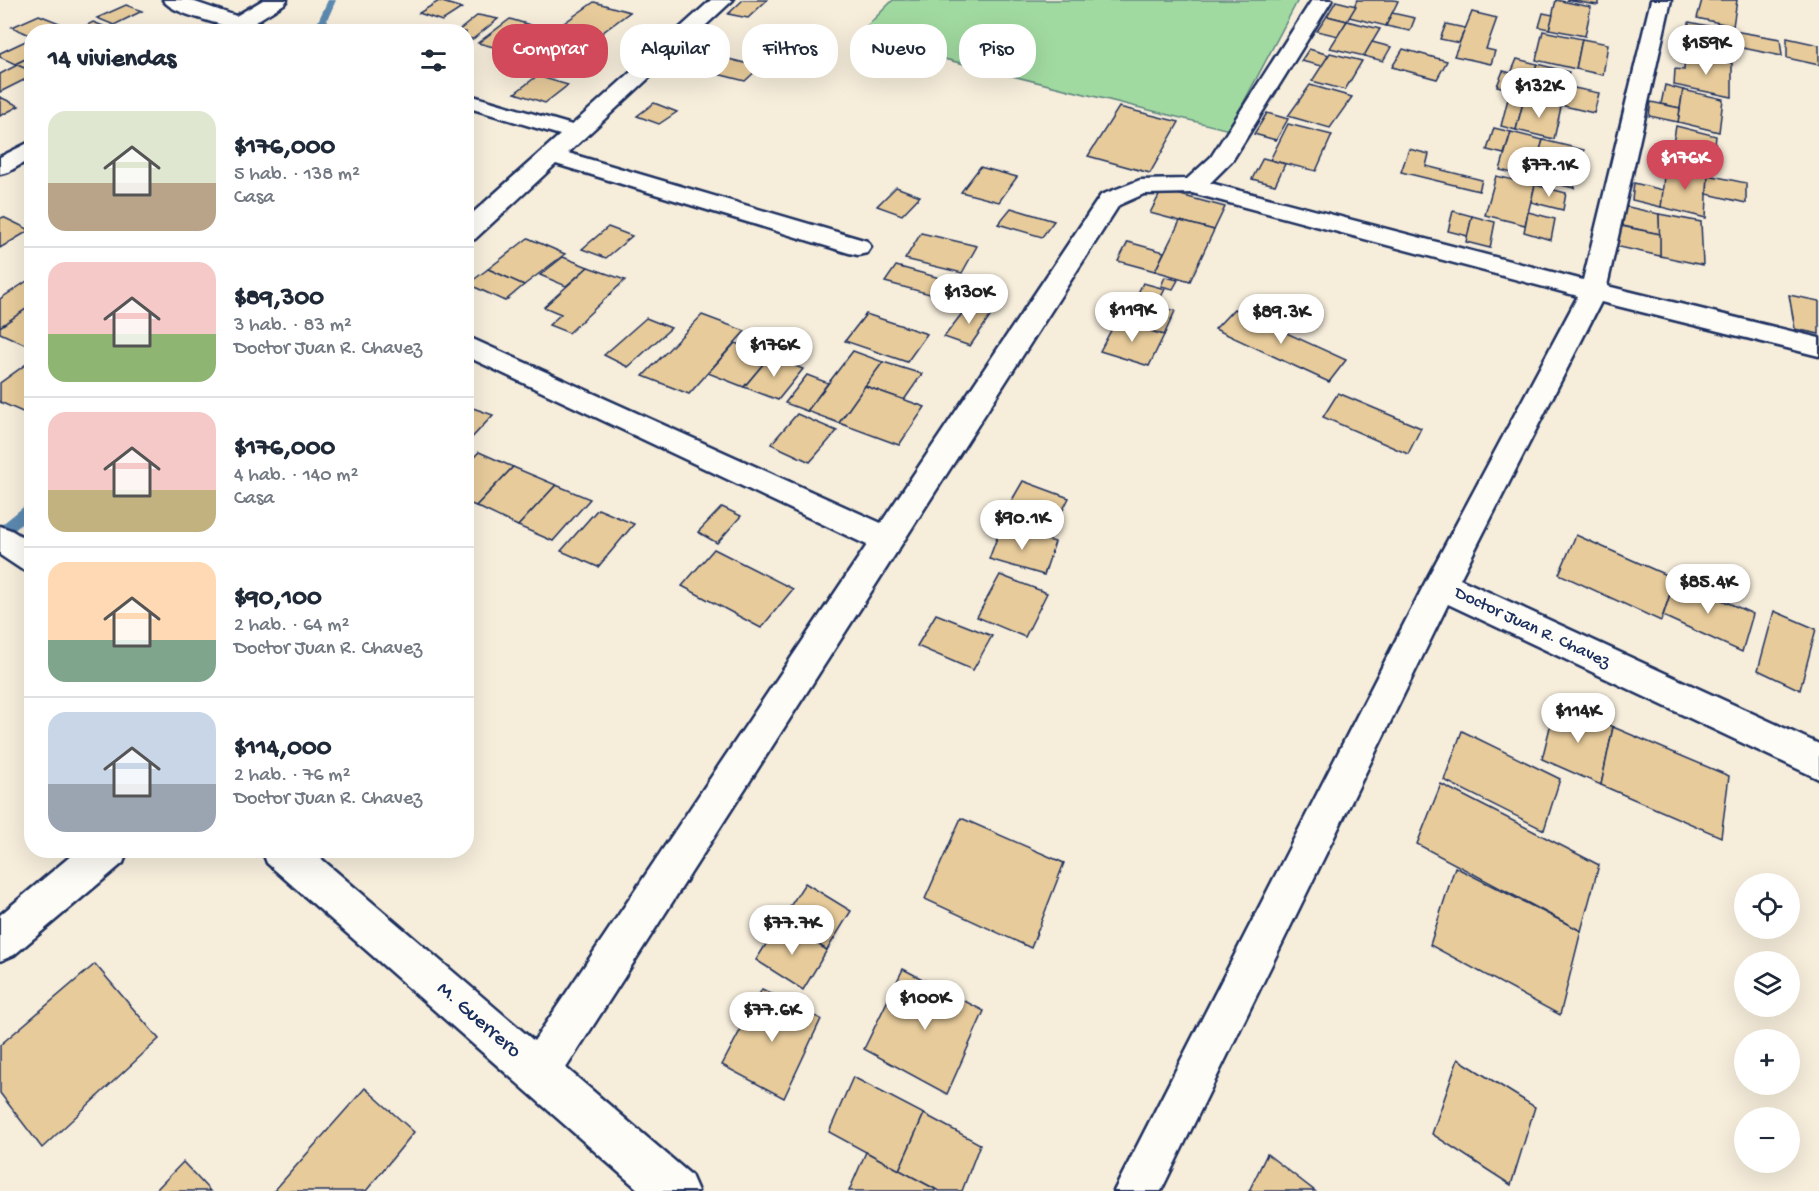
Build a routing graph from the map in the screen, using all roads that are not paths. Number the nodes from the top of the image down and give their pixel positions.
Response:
1 (173, 0) edge
2 (277, 0) edge
3 (723, 0) edge
4 (1322, 0) edge
5 (1661, 0) edge
6 (225, 24) edge
7 (236, 24) edge
8 (474, 102) edge
9 (576, 133) junction
10 (551, 156) junction
11 (1193, 186) junction
12 (474, 226) edge
13 (858, 247) dead end
14 (1593, 291) junction
15 (1819, 347) edge
16 (474, 349) edge
17 (0, 539) edge
18 (887, 540) junction
19 (24, 555) edge
20 (1441, 585) junction
21 (1819, 762) edge
22 (99, 858) edge
23 (290, 858) edge
24 (0, 941) edge
25 (538, 1072) junction
26 (675, 1191) edge
27 (1137, 1191) edge

1 - 6 street
2 - 7 street
3 - 9 street
4 - 11 street
5 - 14 street
8 - 9 street
9 - 10 street
10 - 12 street
10 - 13 street
11 - 14 street
11 - 18 street
14 - 15 street
14 - 20 street
16 - 18 street
17 - 19 street
18 - 25 street
20 - 21 street, Doctor Juan R. Chavez
20 - 27 street
22 - 24 street
23 - 25 street, M. Guerrero
25 - 26 street, M. Guerrero

